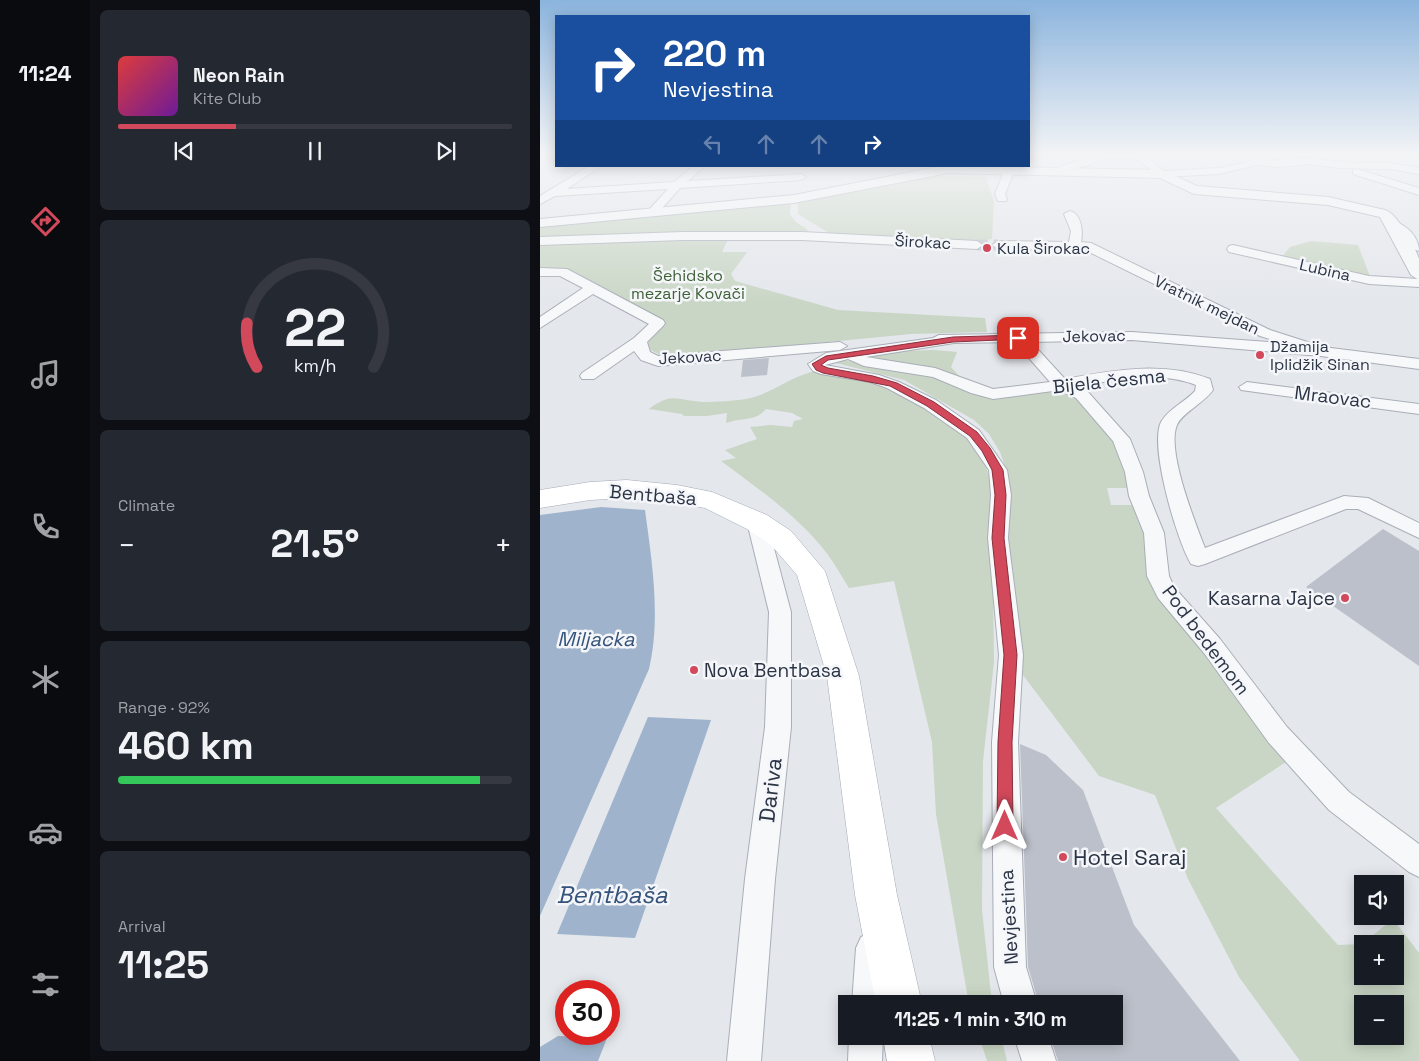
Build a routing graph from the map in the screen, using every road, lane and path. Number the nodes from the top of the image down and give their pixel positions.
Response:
1 (660, 205) edge
2 (733, 205) edge
3 (1340, 205) edge
4 (652, 213) junction
5 (1070, 214) dead end
6 (540, 223) edge
7 (1394, 226) junction
8 (540, 241) edge
9 (977, 245) tunnel mouth
10 (998, 245) tunnel mouth
11 (1074, 246) junction
12 (1419, 247) edge
13 (1233, 249) dead end
14 (540, 272) edge
15 (1419, 275) edge
16 (1419, 283) edge
17 (592, 289) junction
18 (540, 324) edge
19 (1018, 338) junction
20 (953, 339) junction
21 (639, 341) junction
22 (1321, 351) junction
23 (853, 355) junction
24 (1419, 364) edge
25 (588, 376) dead end
26 (1061, 384) junction
27 (1247, 387) dead end
28 (1419, 409) edge
29 (540, 499) edge
30 (757, 522) junction
31 (1419, 531) edge
32 (1419, 862) edge
33 (876, 895) junction
34 (869, 995) edge
35 (897, 995) edge
36 (1018, 995) edge
37 (866, 1045) edge
38 (908, 1045) edge
39 (1034, 1045) edge
40 (744, 1061) edge
41 (865, 1061) edge
42 (911, 1061) edge
43 (1039, 1061) edge

1 - 4 street
2 - 4 street
3 - 7 street
4 - 6 street
5 - 11 street
7 - 12 street
7 - 15 street
8 - 9 street, Širokac
10 - 11 street, Vratnik mejdan
11 - 22 street, Vratnik mejdan
13 - 16 street, Lubina
14 - 17 street, Jekovac
17 - 18 street
17 - 21 street, Jekovac
19 - 20 street, Jekovac
19 - 22 street, Jekovac
19 - 26 street, Pod bedemom
20 - 21 street, Jekovac
20 - 23 street, Nevjestina
21 - 25 street, Jekovac
22 - 24 street, Vratnik mejdan
23 - 26 street, Bijela česma
23 - 36 street, Nevjestina
26 - 31 street, Bijela česma
26 - 32 street, Pod bedemom
27 - 28 street, Mraovac
29 - 30 main road, Bentbaša
30 - 33 main road, Bentbaša
30 - 40 street, Dariva
33 - 34 street
33 - 35 main road, Bentbaša
37 - 41 street
38 - 42 main road
39 - 43 street

